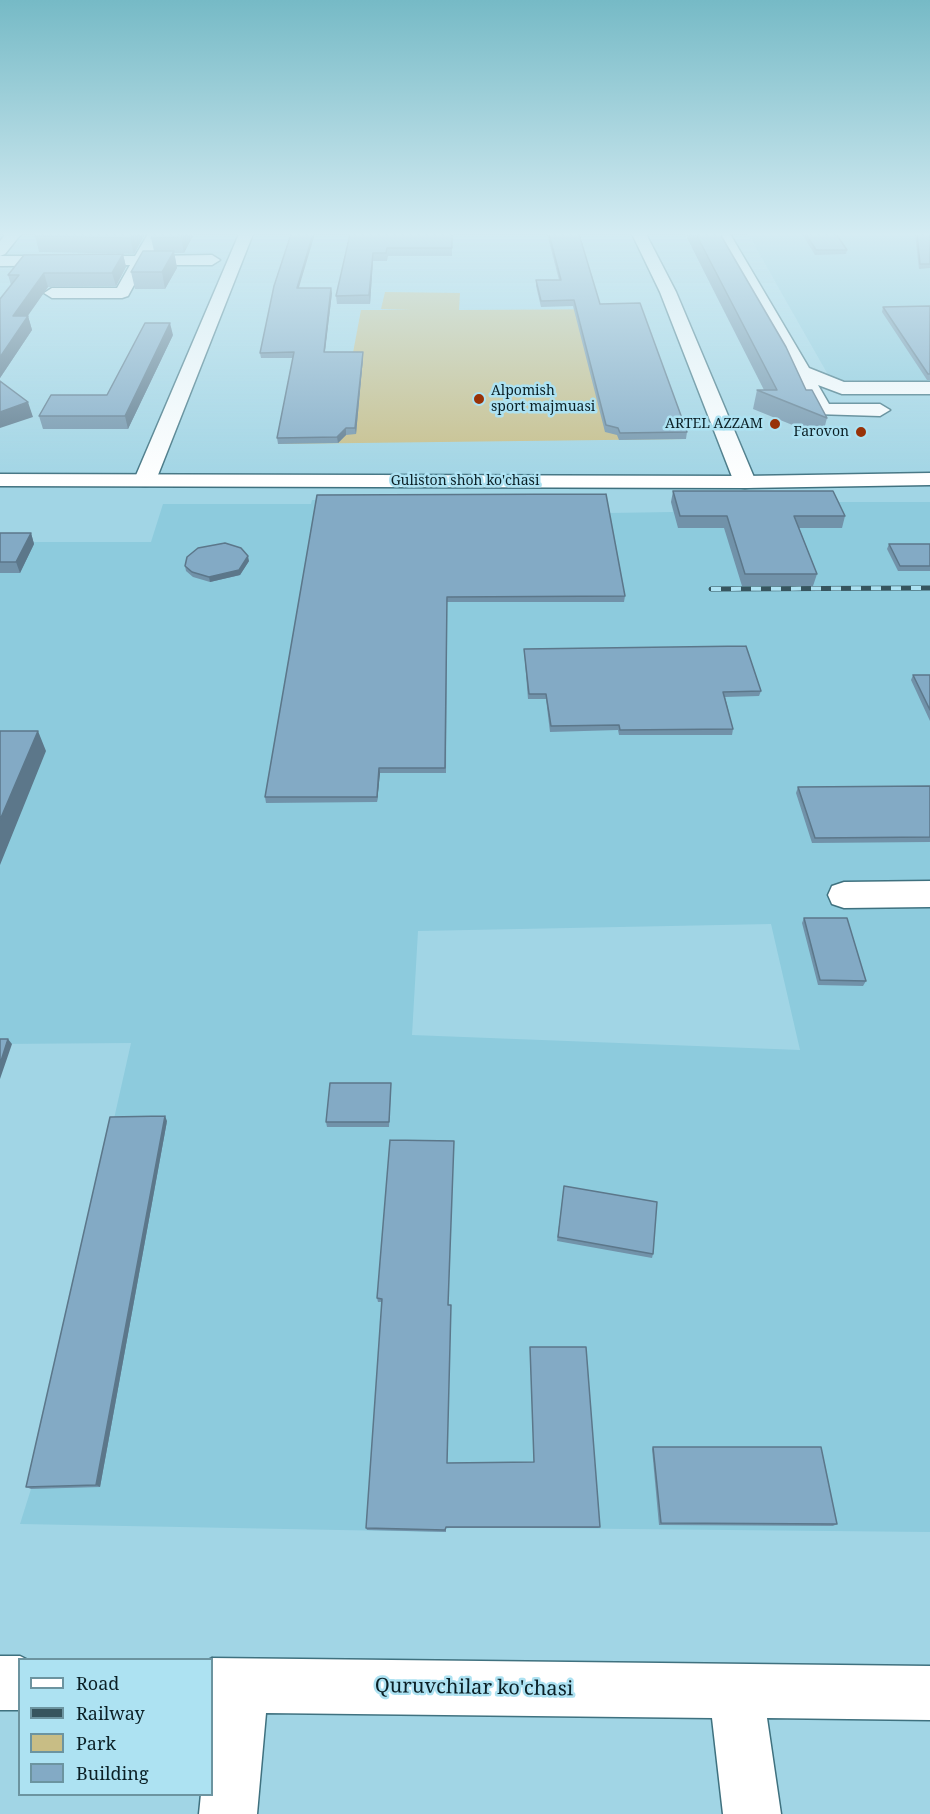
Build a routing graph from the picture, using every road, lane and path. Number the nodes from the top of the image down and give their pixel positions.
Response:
1 (211, 319) edge
2 (679, 319) edge
3 (771, 319) edge
4 (802, 372) junction
5 (930, 388) edge
6 (899, 410) dead end
7 (930, 462) edge
8 (0, 465) edge
9 (148, 472) junction
10 (742, 473) junction
11 (930, 479) edge
12 (0, 480) edge
13 (930, 894) edge
14 (844, 895) dead end
15 (0, 1683) edge
16 (18, 1683) edge
17 (226, 1685) edge
18 (736, 1691) junction
19 (930, 1693) edge
20 (228, 1814) edge
21 (752, 1814) edge

1 - 9 street
2 - 10 street
3 - 4 street
4 - 5 street
4 - 6 street
7 - 10 street, Guliston shoh ko'chasi
8 - 9 street, Guliston shoh ko'chasi
9 - 10 street, Guliston shoh ko'chasi
9 - 12 street, Guliston shoh ko'chasi
10 - 11 street, Guliston shoh ko'chasi
13 - 14 street
15 - 16 street
17 - 18 street, Quruvchilar ko'chasi
17 - 20 street
18 - 19 street, Quruvchilar ko'chasi
18 - 21 street

